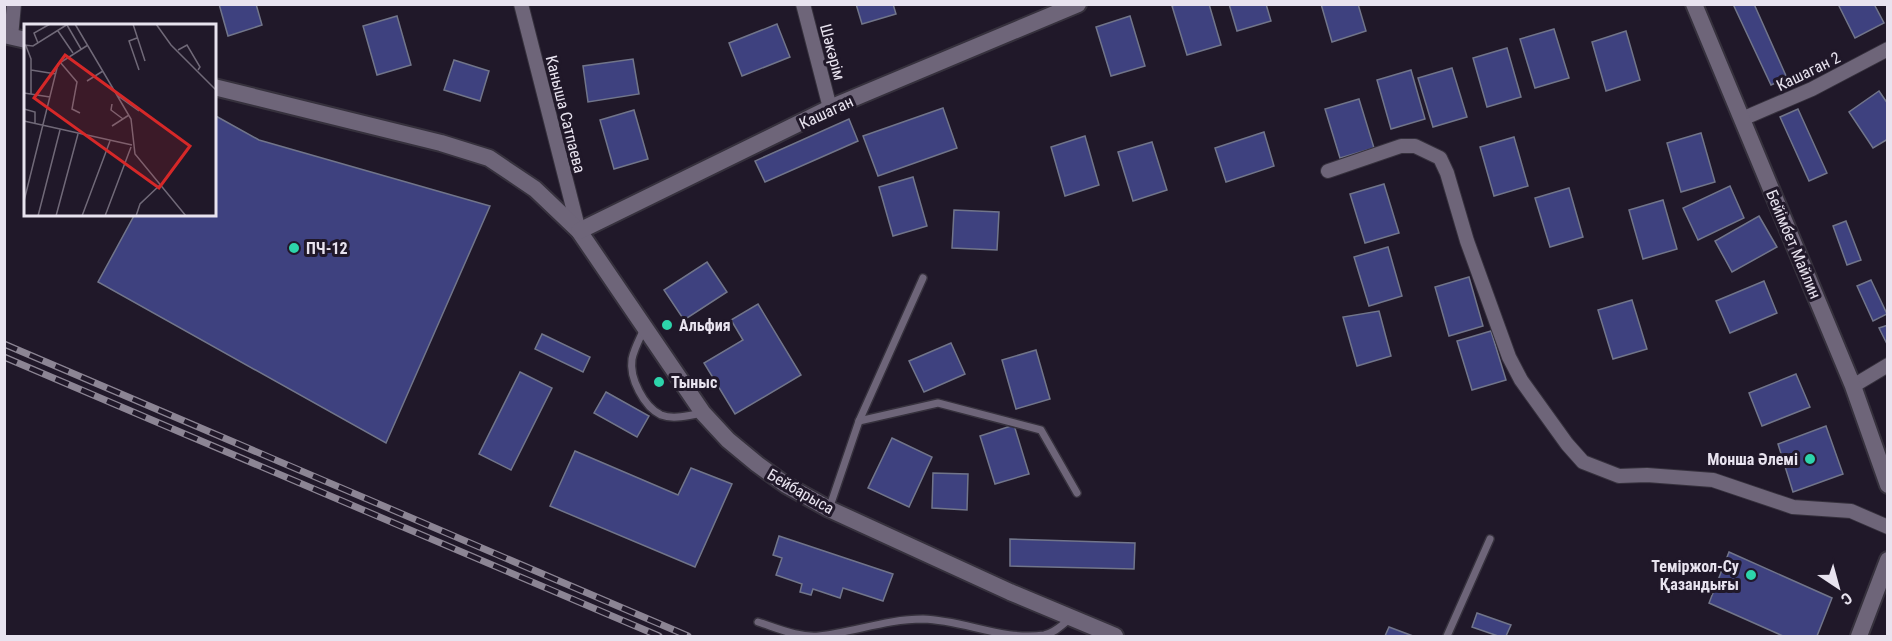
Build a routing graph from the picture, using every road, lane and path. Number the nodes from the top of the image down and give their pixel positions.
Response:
1 (14, 4) edge
2 (521, 4) edge
3 (803, 4) edge
4 (1078, 4) edge
5 (1694, 4) edge
6 (14, 38) edge
7 (1887, 49) edge
8 (216, 87) edge
9 (830, 108) junction
10 (1742, 120) junction
11 (1328, 171) dead end
12 (579, 231) junction
13 (923, 278) dead end
14 (644, 329) junction
15 (1887, 365) edge
16 (1853, 386) junction
17 (703, 413) junction
18 (859, 421) junction
19 (1887, 485) edge
20 (1077, 493) dead end
21 (829, 509) junction
22 (1887, 527) edge
23 (1490, 539) dead end
24 (1887, 560) edge
25 (1071, 618) junction
26 (758, 622) dead end
27 (1115, 636) edge
28 (1447, 636) edge
29 (1859, 636) edge

1 - 6 street
2 - 12 street, Каныша Сатпаева
3 - 9 street, Шәкәрім
4 - 9 street, Кашаган
5 - 10 street, Бейімбет Майлин
7 - 10 street, Кашаган 2
8 - 12 street, Бейбарыса
9 - 12 street, Кашаган
10 - 16 street, Бейімбет Майлин
11 - 22 street
12 - 14 street, Бейбарыса
13 - 18 lane
14 - 17 street, Бейбарыса
14 - 17 lane
15 - 16 street
16 - 19 street, Бейімбет Майлин
17 - 21 street, Бейбарыса
18 - 20 lane
18 - 21 lane
21 - 25 street, Бейбарыса
23 - 28 lane
24 - 29 street
25 - 26 lane
25 - 27 street, Бейбарыса

